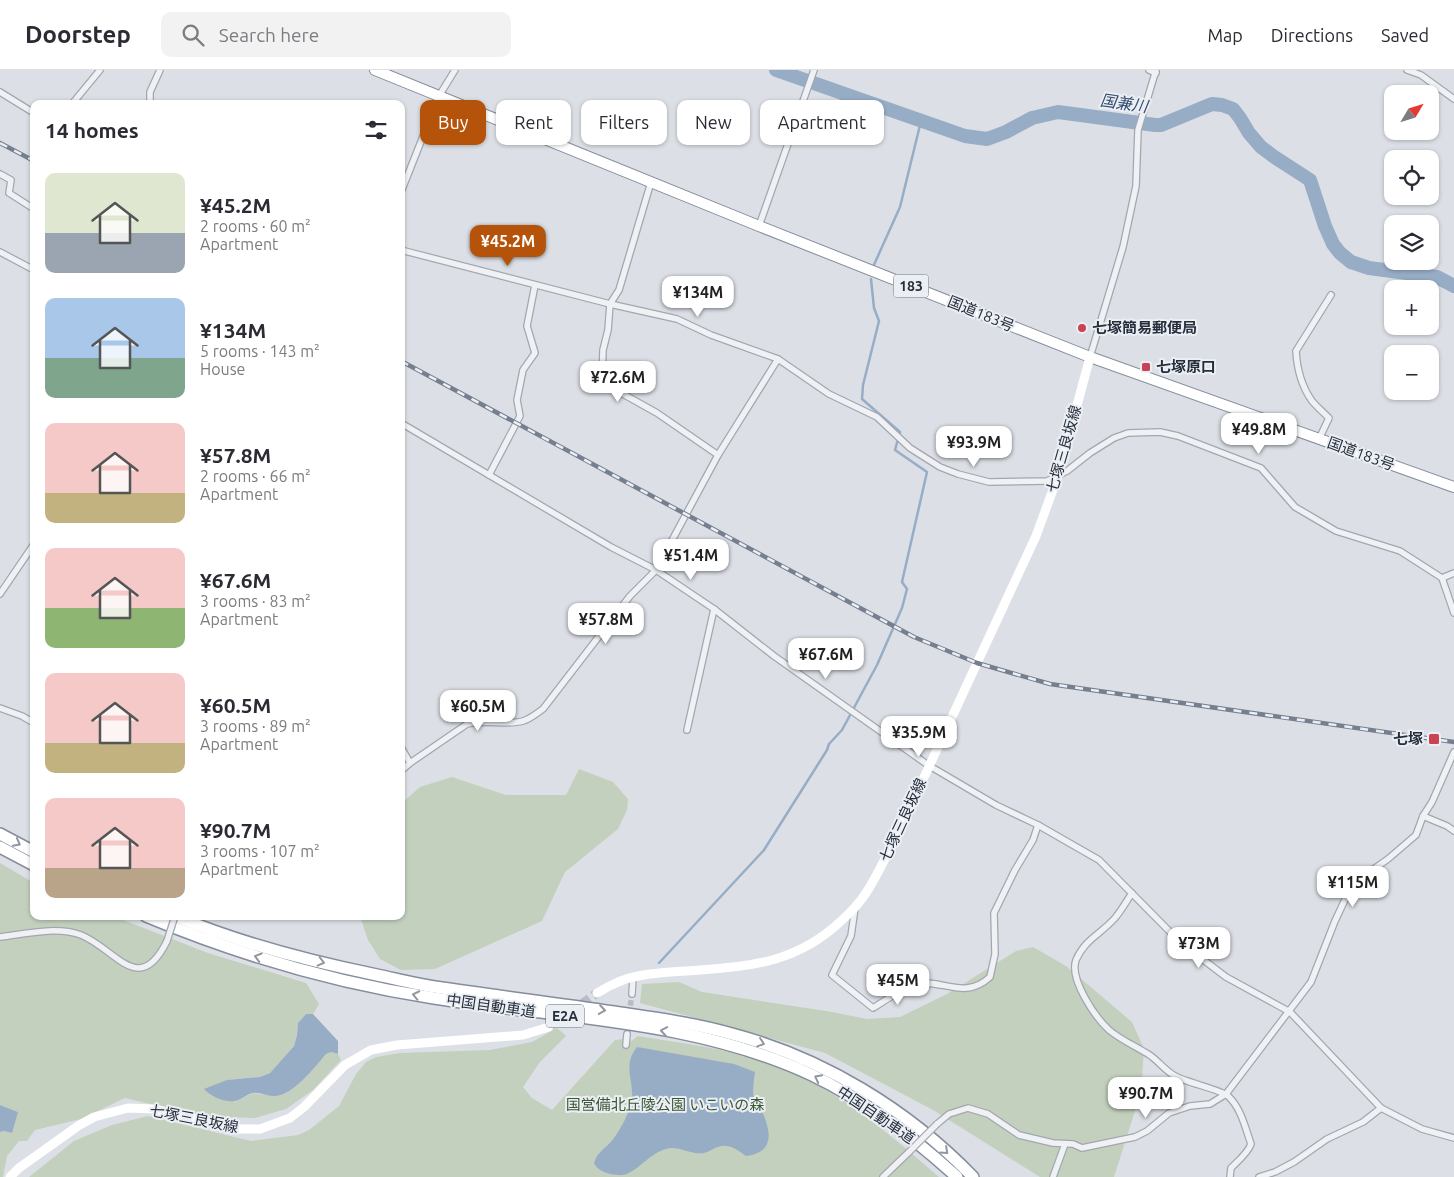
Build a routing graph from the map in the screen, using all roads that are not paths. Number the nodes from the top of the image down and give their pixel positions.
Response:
1 (100, 70) edge
2 (160, 70) edge
3 (375, 70) edge
4 (456, 70) edge
5 (1149, 70) edge
6 (1407, 70) edge
7 (812, 72) edge
8 (1156, 72) edge
9 (1, 95) edge
10 (439, 96) junction
11 (1454, 99) edge
12 (75, 100) edge
13 (150, 100) edge
14 (30, 111) edge
15 (0, 174) edge
16 (405, 182) edge
17 (652, 182) junction
18 (30, 207) edge
19 (759, 226) junction
20 (405, 251) edge
21 (0, 252) edge
22 (30, 268) edge
23 (535, 285) junction
24 (1331, 295) dead end
25 (610, 304) junction
26 (1090, 357) junction
27 (778, 359) junction
28 (405, 425) edge
29 (1319, 439) junction
30 (718, 455) junction
31 (489, 475) junction
32 (1058, 476) junction
33 (1454, 487) edge
34 (30, 550) edge
35 (656, 570) junction
36 (1454, 573) edge
37 (1442, 578) junction
38 (0, 594) edge
39 (714, 609) junction
40 (1454, 613) edge
41 (0, 708) edge
42 (30, 721) edge
43 (687, 730) dead end
44 (1454, 752) edge
45 (405, 754) edge
46 (410, 763) junction
47 (928, 765) junction
48 (405, 767) edge
49 (1423, 816) junction
50 (1038, 825) junction
51 (1454, 832) edge
52 (0, 834) edge
53 (0, 847) edge
54 (30, 850) edge
55 (30, 863) edge
56 (1132, 893) junction
57 (855, 908) junction
58 (156, 920) edge
59 (174, 920) edge
60 (186, 920) edge
61 (0, 937) edge
62 (633, 978) junction
63 (597, 993) tunnel mouth
64 (632, 994) tunnel mouth
65 (1290, 1012) junction
66 (549, 1026) tunnel mouth
67 (627, 1034) dead end
68 (626, 1046) dead end
69 (1226, 1094) junction
70 (1381, 1108) junction
71 (1454, 1138) edge
72 (1065, 1144) junction
73 (10, 1177) edge
74 (883, 1177) edge
75 (958, 1177) edge
76 (973, 1177) edge
77 (1053, 1177) edge
78 (1230, 1177) edge
79 (1259, 1177) edge

1 - 12 street
2 - 13 street
3 - 10 highway, 国道183号 / 183
4 - 10 street
5 - 8 street
6 - 11 street
7 - 19 street
8 - 26 street
9 - 14 street
10 - 16 street
10 - 17 highway, 国道183号 / 183
15 - 18 street
17 - 19 highway, 国道183号 / 183
17 - 25 street
19 - 26 highway, 国道183号 / 183
20 - 23 street
21 - 22 street
23 - 25 street
23 - 31 street
24 - 29 street
25 - 27 street
25 - 30 street
26 - 29 highway, 国道183号 / 183
26 - 32 main road, 七塚三良坂線
27 - 30 street
27 - 32 street
28 - 31 street
29 - 33 highway, 国道183号 / 183
30 - 35 street
31 - 35 street
32 - 37 street
32 - 47 main road, 七塚三良坂線
34 - 38 street
35 - 39 street
35 - 46 street
36 - 37 street
37 - 40 street
39 - 43 street
39 - 47 street
41 - 42 street
44 - 49 street
45 - 46 street
46 - 48 street
47 - 50 street
47 - 57 main road, 七塚三良坂線
49 - 51 street
49 - 65 street
50 - 56 street
50 - 57 street
52 -> 54 highway
53 - 55 highway
56 - 65 street
56 - 69 street
57 - 62 main road, 七塚三良坂線
75 -> 58 highway, 中国自動車道 / E2A
59 - 61 street, bridge
60 -> 76 highway, 中国自動車道 / E2A
62 - 63 main road, 七塚三良坂線
62 - 64 street
65 - 69 street
65 - 70 street
66 - 73 main road, 七塚三良坂線
67 - 68 street
69 - 72 street
69 - 78 street
70 - 71 street
70 - 79 street
72 - 74 street, bridge
72 - 77 street

